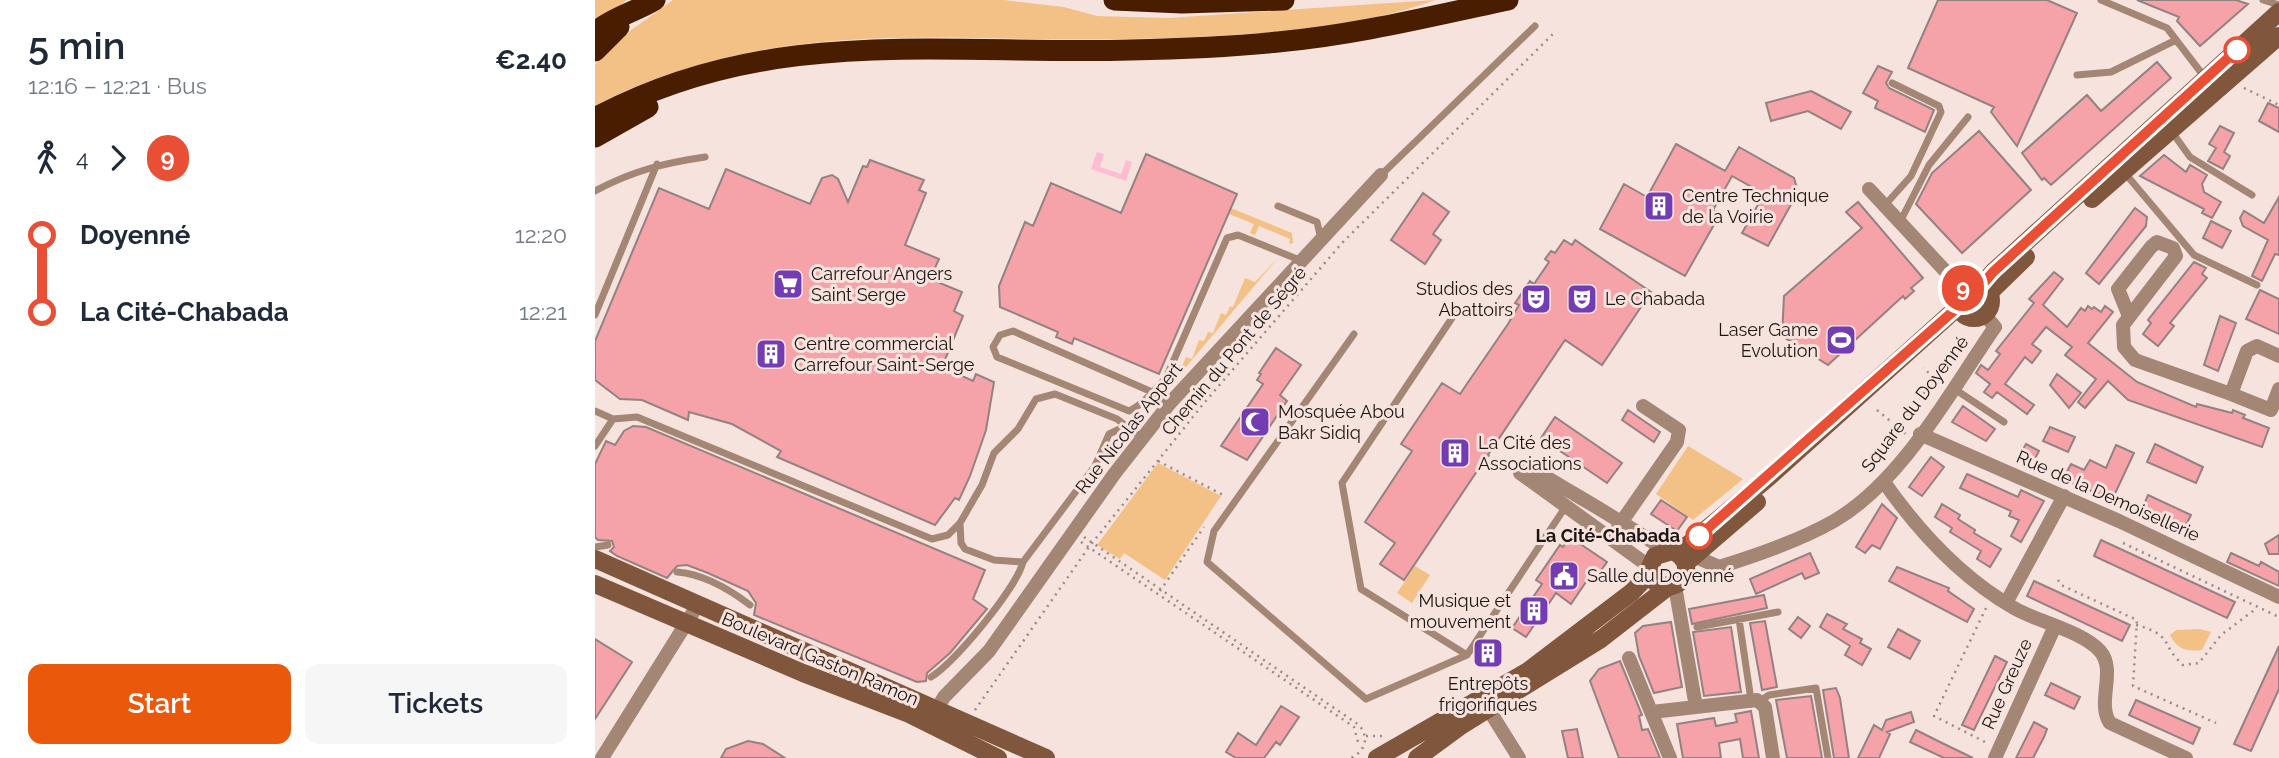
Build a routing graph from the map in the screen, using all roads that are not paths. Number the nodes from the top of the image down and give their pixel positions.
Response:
1 (655, 0) edge
2 (1114, 0) edge
3 (1284, 0) edge
4 (1508, 0) edge
5 (2101, 0) edge
6 (2263, 0) edge
7 (2279, 5) edge
8 (2279, 12) edge
9 (633, 13) junction
10 (1535, 26) dead end
11 (595, 32) edge
12 (2279, 36) edge
13 (2176, 40) junction
14 (595, 51) edge
15 (728, 69) junction
16 (2077, 75) dead end
17 (1892, 83) dead end
18 (2211, 84) junction
19 (1968, 117) dead end
20 (595, 118) edge
21 (2165, 124) junction
22 (595, 137) edge
23 (705, 157) dead end
24 (657, 163) junction
25 (2124, 171) junction
26 (1381, 175) joint
27 (1869, 189) dead end
28 (595, 191) edge
29 (2252, 195) dead end
30 (1885, 205) junction
31 (1278, 206) dead end
32 (1900, 222) junction
33 (1320, 243) junction
34 (1304, 262) junction
35 (2257, 285) dead end
36 (1962, 289) junction
37 (1985, 290) junction
38 (1458, 309) dead end
39 (1961, 311) junction
40 (595, 314) edge
41 (1984, 314) junction
42 (2129, 316) junction
43 (1354, 334) dead end
44 (2279, 356) edge
45 (1953, 388) junction
46 (2279, 389) edge
47 (1152, 392) junction
48 (2231, 394) junction
49 (1170, 404) junction
50 (1643, 406) dead end
51 (595, 411) edge
52 (613, 419) junction
53 (2004, 422) dead end
54 (1126, 426) junction
55 (1915, 436) junction
56 (1142, 438) junction
57 (595, 446) edge
58 (1884, 482) junction
59 (2064, 496) junction
60 (1570, 501) junction
61 (1623, 520) junction
62 (960, 523) junction
63 (1611, 537) junction
64 (608, 545) dead end
65 (595, 547) edge
66 (1681, 556) junction
67 (595, 559) edge
68 (1023, 562) junction
69 (1650, 570) junction
70 (677, 572) dead end
71 (595, 584) edge
72 (1672, 587) junction
73 (2279, 597) edge
74 (2006, 603) junction
75 (750, 604) dead end
76 (697, 606) junction
77 (1778, 612) dead end
78 (1739, 619) junction
79 (686, 623) junction
80 (2055, 626) junction
81 (1697, 627) dead end
82 (1467, 655) junction
83 (1629, 658) dead end
84 (1528, 671) junction
85 (931, 677) dead end
86 (1756, 701) junction
87 (1696, 707) junction
88 (1489, 710) junction
89 (1652, 712) junction
90 (933, 716) junction
91 (1994, 752) edge
92 (1392, 754) edge
93 (601, 758) edge
94 (998, 758) edge
95 (1046, 758) edge
96 (1377, 758) edge
97 (1417, 758) edge
98 (1519, 758) edge
99 (1670, 758) edge
100 (1773, 758) edge
101 (1828, 758) edge
102 (2186, 758) edge

1 - 9 highway
2 - 3 highway
4 - 15 highway
5 - 13 lane
6 - 7 lane
8 - 18 main road
9 - 11 highway
9 - 14 highway
10 - 26 lane
12 - 18 main road
13 - 16 lane
13 - 18 lane
15 - 20 highway
15 - 22 highway
17 - 30 lane
18 - 21 main road
19 - 32 lane
21 - 25 main road
21 - 29 lane
21 - 37 main road
23 - 24 lane
24 - 28 lane
24 - 40 lane
25 - 35 lane
25 - 37 main road
26 - 33 street, Rue Nicolas Appert
27 - 30 street
30 - 32 street
31 - 33 lane
32 - 36 street
33 - 34 street, Rue Nicolas Appert
34 - 47 lane
34 - 49 street, Rue Nicolas Appert
36 - 37 main road
36 - 39 main road
37 - 41 main road
38 - 82 lane
39 - 41 main road
39 - 66 main road
41 - 45 street, Square du Doyenné
42 - 42 street
42 - 48 street
43 - 82 lane
44 - 48 street
45 - 53 lane
45 - 55 street, Square du Doyenné
46 - 48 street
47 - 47 lane
47 - 49 lane
49 - 56 street, Rue Nicolas Appert
50 - 61 street
51 - 52 lane
52 - 57 lane
52 - 62 lane
54 - 56 lane
54 - 62 lane
54 - 68 lane
55 - 58 street, Square du Doyenné
55 - 59 street, Rue de la Demoisellerie
56 - 90 street, Rue Nicolas Appert
58 - 66 street, Square du Doyenné
58 - 74 street
59 - 73 street, Rue de la Demoisellerie
59 - 74 street
60 - 61 street
60 - 63 street
60 - 82 lane
61 - 63 street
61 - 66 street
62 - 68 lane
63 - 69 street
64 - 65 lane
66 - 69 main road
66 - 72 main road
67 - 76 main road, Boulevard Gaston Ramon
68 - 85 lane
69 - 72 main road
69 - 84 main road
70 - 75 lane
71 - 79 main road, Boulevard Gaston Ramon
72 - 87 street
72 - 88 main road
74 - 80 street
76 - 79 street
76 - 90 main road, Boulevard Gaston Ramon
77 - 78 lane
78 - 81 lane
78 - 86 lane
79 - 90 main road, Boulevard Gaston Ramon
79 - 93 street
80 - 91 street, Rue Greuze
80 - 102 street
83 - 89 street
84 - 88 main road
84 - 92 main road
86 - 87 street
86 - 100 street
86 - 101 lane
87 - 89 street
88 - 97 main road
88 - 98 street
89 - 99 street
90 - 94 main road, Boulevard Gaston Ramon
90 - 95 main road, Boulevard Gaston Ramon
92 - 96 main road

